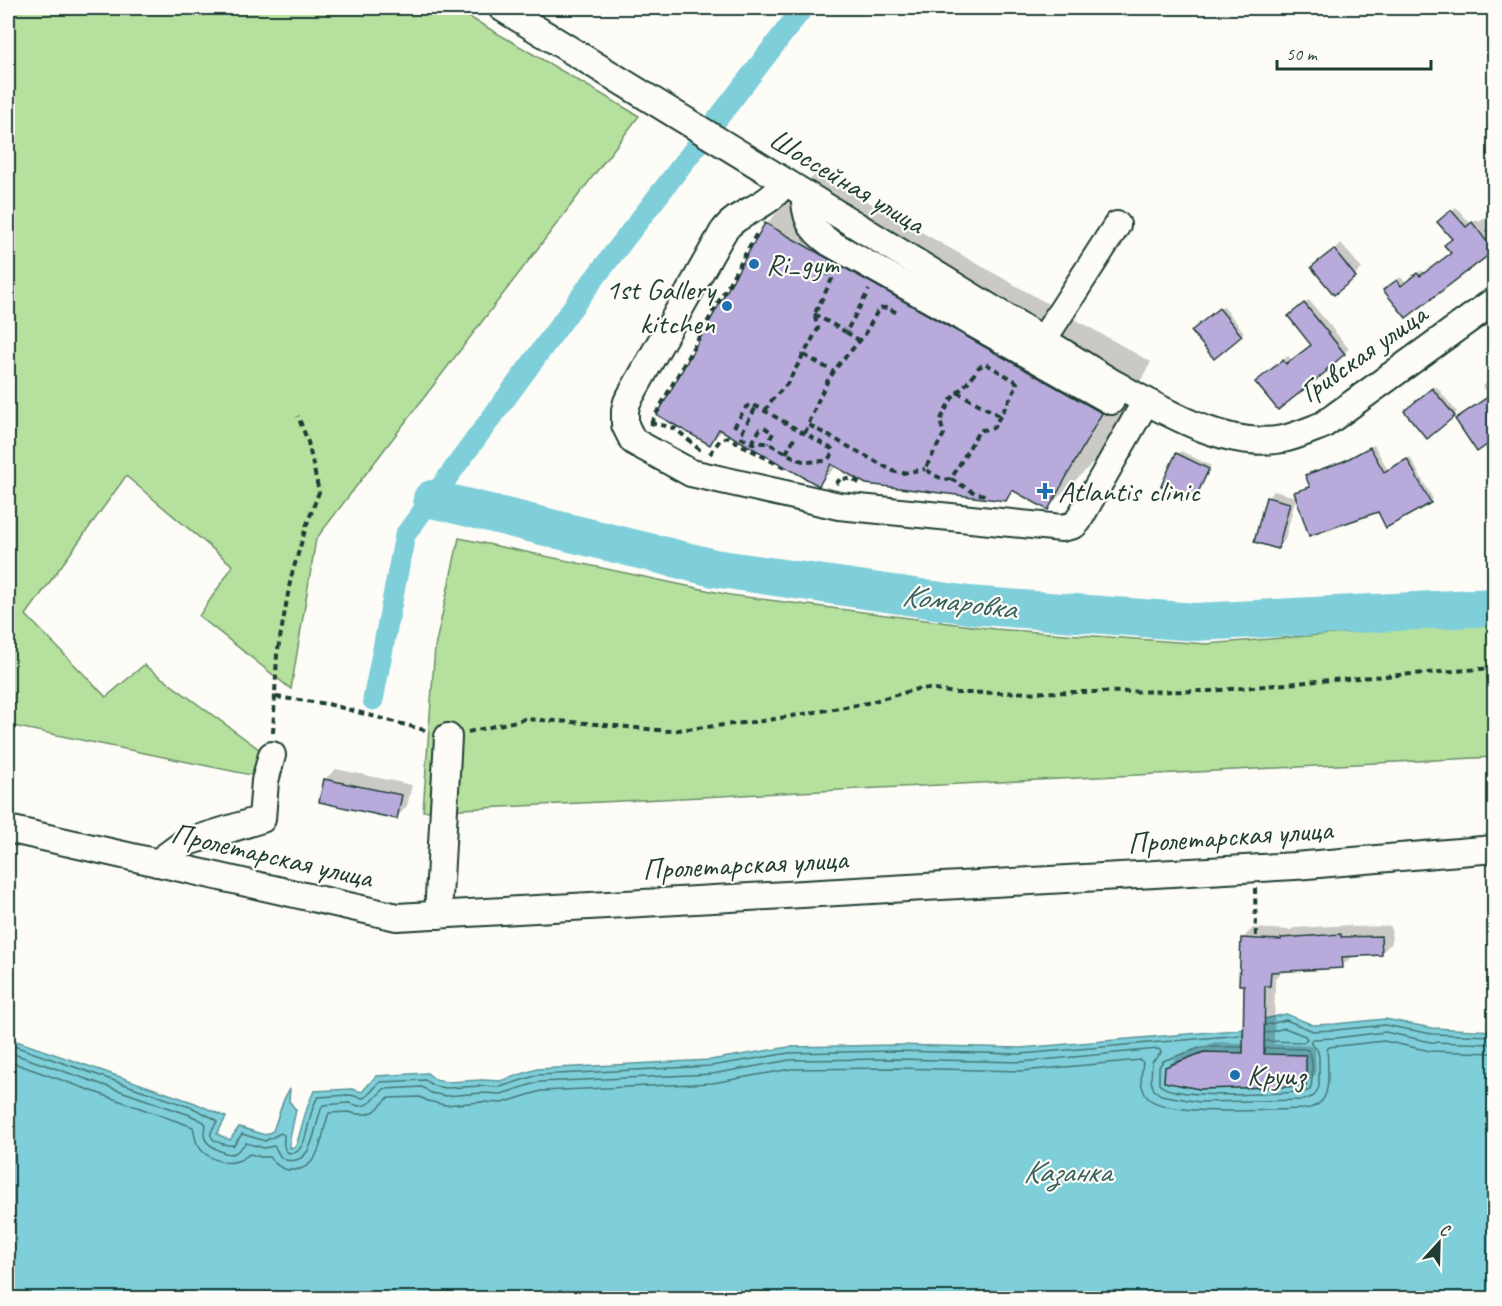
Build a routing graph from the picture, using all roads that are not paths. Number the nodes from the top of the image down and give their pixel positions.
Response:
1 (502, 8) edge
2 (794, 188) junction
3 (1117, 225) dead end
4 (1494, 301) edge
5 (1043, 340) junction
6 (1148, 408) junction
7 (448, 737) road end
8 (272, 755) road end
9 (8, 829) edge
10 (1494, 849) edge
11 (157, 863) junction
12 (438, 915) junction

1 - 2 street, Шоссейная улица
2 - 5 street, Шоссейная улица
2 - 6 street
2 - 6 street
3 - 5 street
4 - 6 street, Гривская улица
5 - 6 street, Шоссейная улица
7 - 12 street
8 - 11 street
9 - 11 street, Пролетарская улица
10 - 12 street, Пролетарская улица
11 - 12 street, Пролетарская улица

